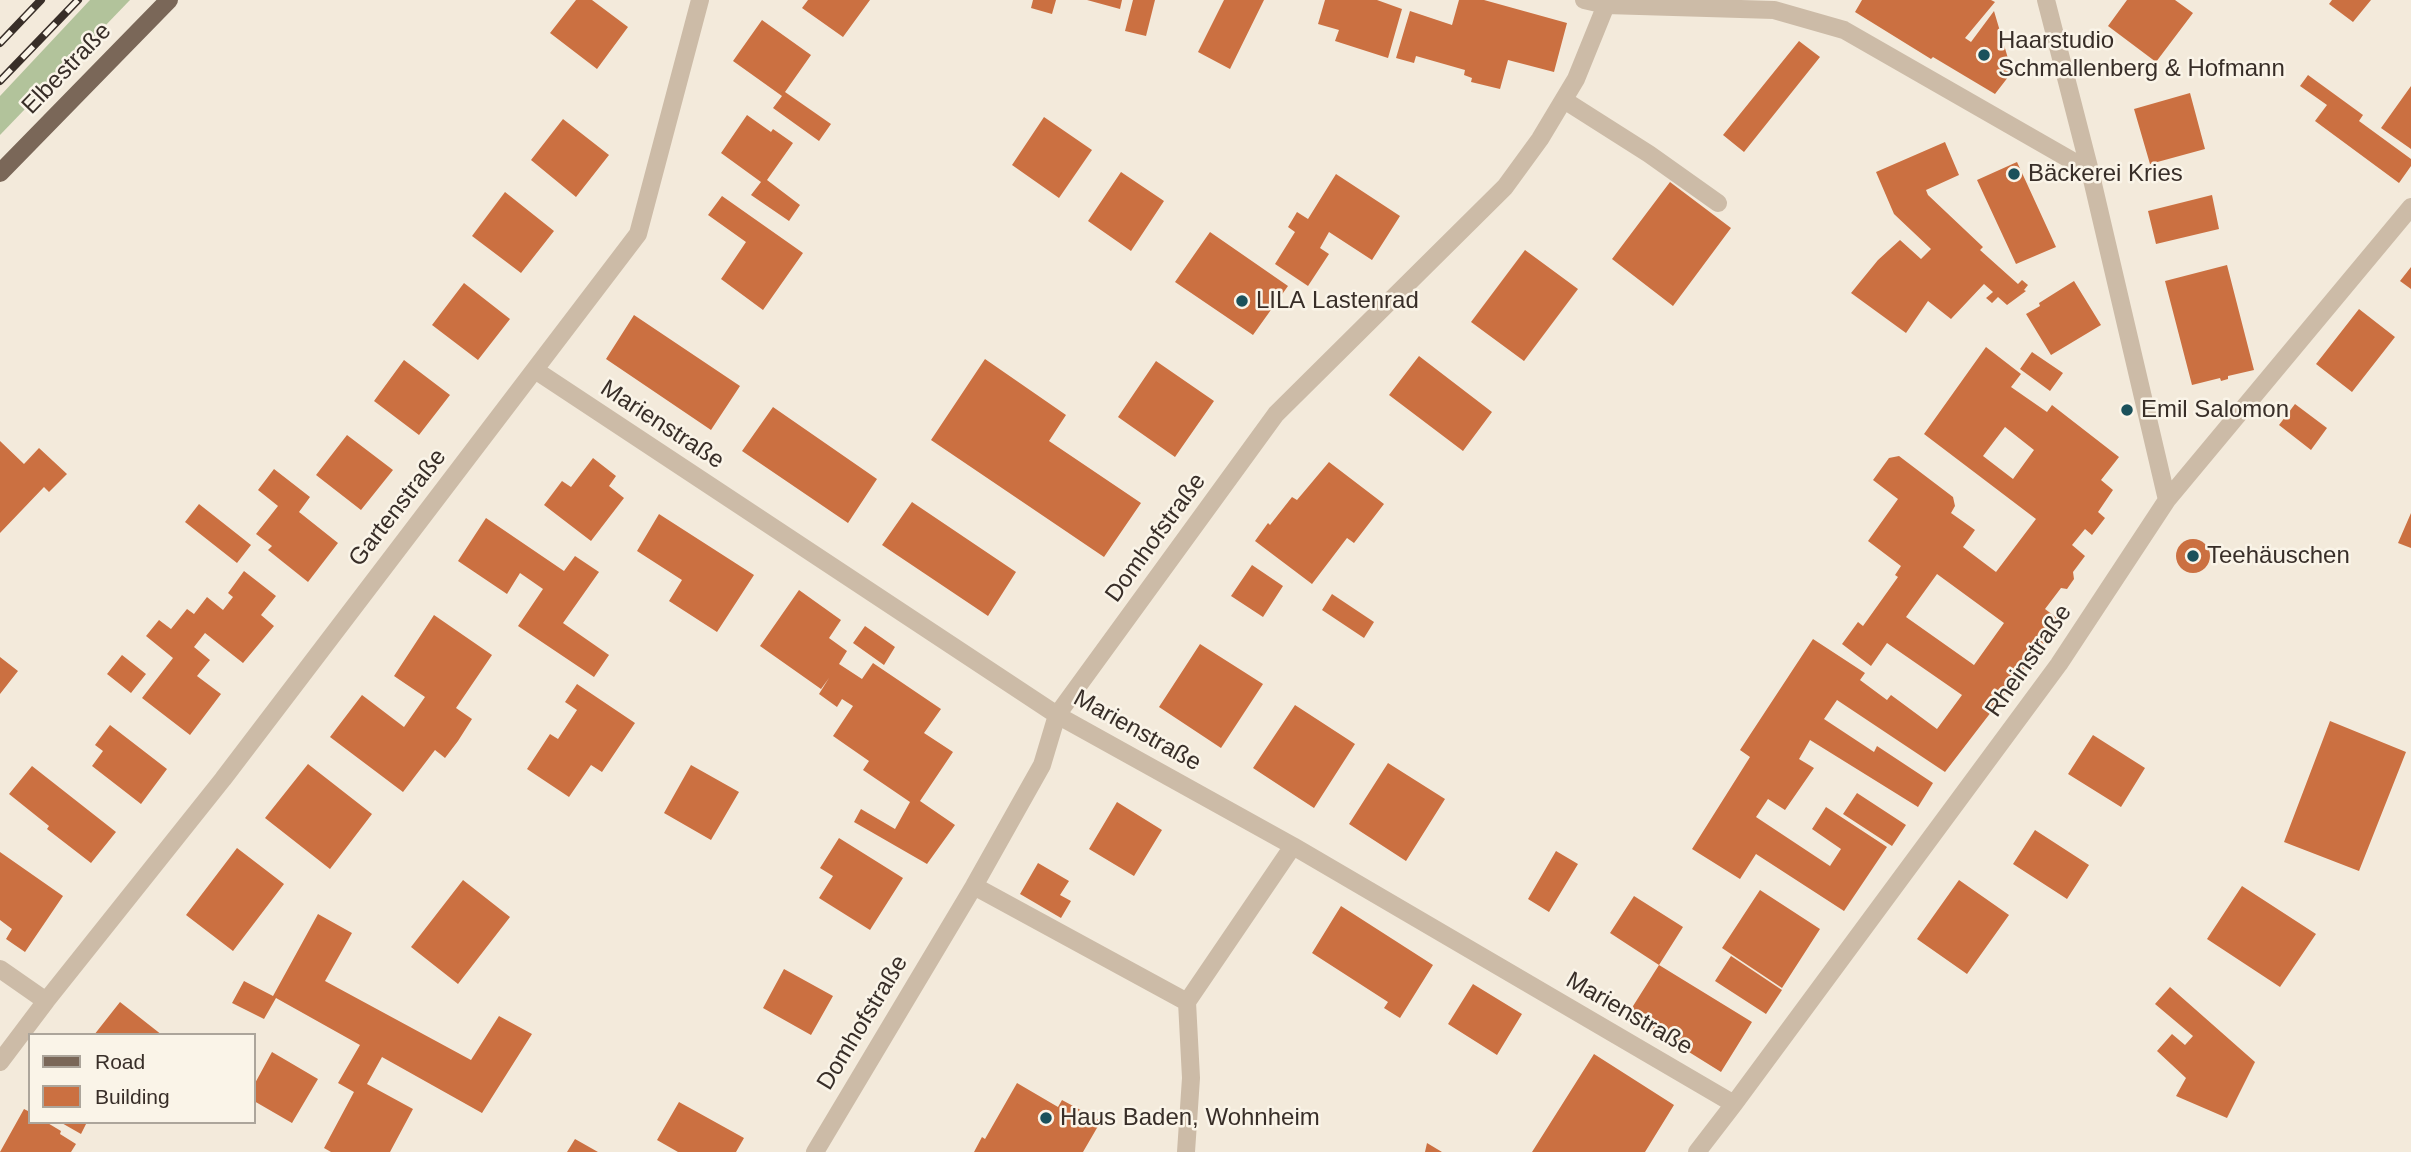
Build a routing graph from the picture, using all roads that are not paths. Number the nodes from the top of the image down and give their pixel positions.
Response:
1 (169, 0) edge
2 (700, 0) edge
3 (1584, 0) edge
4 (2046, 0) edge
5 (1606, 5) junction
6 (1563, 100) junction
7 (2090, 172) junction
8 (0, 173) edge
9 (1718, 203) dead end
10 (2411, 207) edge
11 (535, 370) junction
12 (2167, 500) junction
13 (1057, 715) junction
14 (1293, 846) junction
15 (974, 886) junction
16 (0, 970) edge
17 (46, 1001) junction
18 (1187, 1002) junction
19 (0, 1062) edge
20 (1734, 1104) junction
21 (815, 1152) edge
22 (1186, 1152) edge
23 (1697, 1152) edge

1 - 8 main road, Elbestraße
2 - 11 street, Gartenstraße
3 - 5 street
4 - 7 street
5 - 6 street, Domhofstraße
5 - 7 street
6 - 9 street
6 - 13 street, Domhofstraße
7 - 12 street
10 - 12 street, Rheinstraße
11 - 13 street, Marienstraße
11 - 17 street, Gartenstraße
12 - 20 street, Rheinstraße
13 - 14 street, Marienstraße
13 - 15 street, Domhofstraße
14 - 18 street
14 - 20 street, Marienstraße
15 - 18 street
15 - 21 street, Domhofstraße
16 - 17 street
17 - 19 street, Gartenstraße
18 - 22 street
20 - 23 street, Rheinstraße

